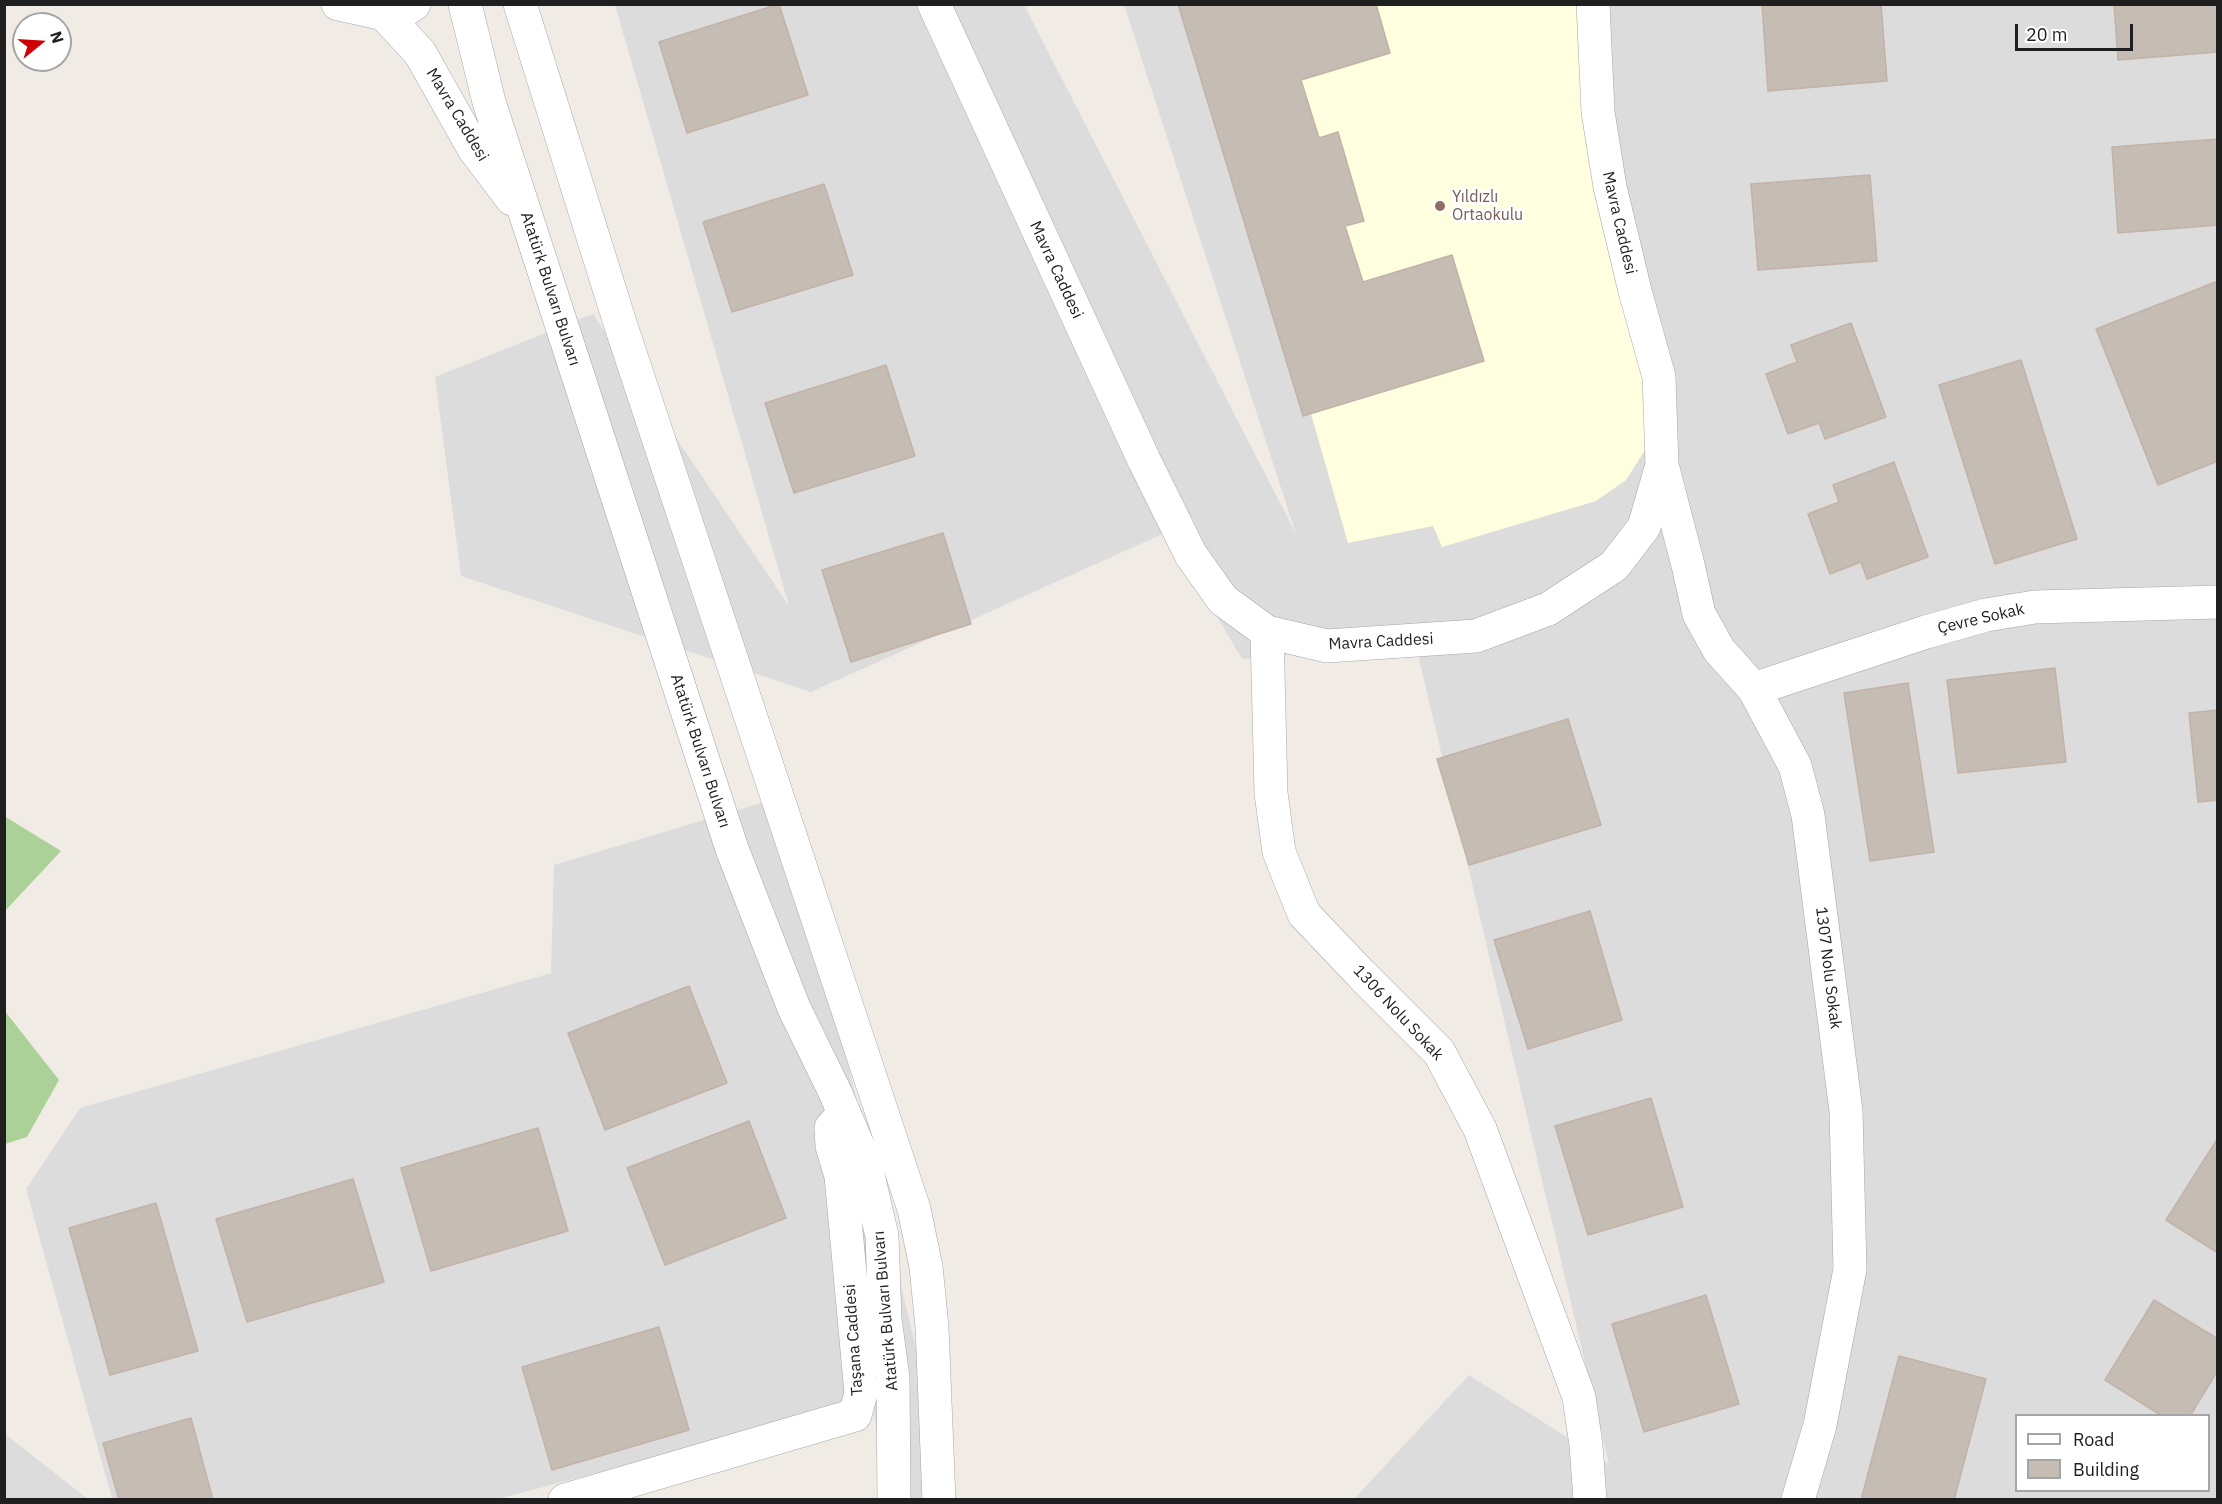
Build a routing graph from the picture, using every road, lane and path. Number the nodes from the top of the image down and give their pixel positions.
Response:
1 (338, 4) edge
2 (414, 4) edge
3 (465, 4) edge
4 (520, 4) edge
5 (934, 4) edge
6 (1593, 4) edge
7 (384, 14) junction
8 (527, 218) junction
9 (1662, 465) junction
10 (2217, 602) edge
11 (1267, 632) junction
12 (1754, 689) junction
13 (844, 1113) junction
14 (565, 1500) edge
15 (894, 1500) edge
16 (939, 1500) edge
17 (1590, 1500) edge
18 (1798, 1500) edge

1 - 7 street
2 - 7 street
3 - 8 street, Atatürk Bulvarı Bulvarı
4 - 16 street
5 - 11 street, Mavra Caddesi
6 - 9 street, Mavra Caddesi
7 - 8 street, Mavra Caddesi
8 - 13 street, Atatürk Bulvarı Bulvarı
9 - 11 street, Mavra Caddesi
9 - 12 street, 1307 Nolu Sokak
10 - 12 street, Çevre Sokak
11 - 17 street, 1306 Nolu Sokak
12 - 18 street, 1307 Nolu Sokak
13 - 14 street, Taşana Caddesi
13 - 15 street, Atatürk Bulvarı Bulvarı

